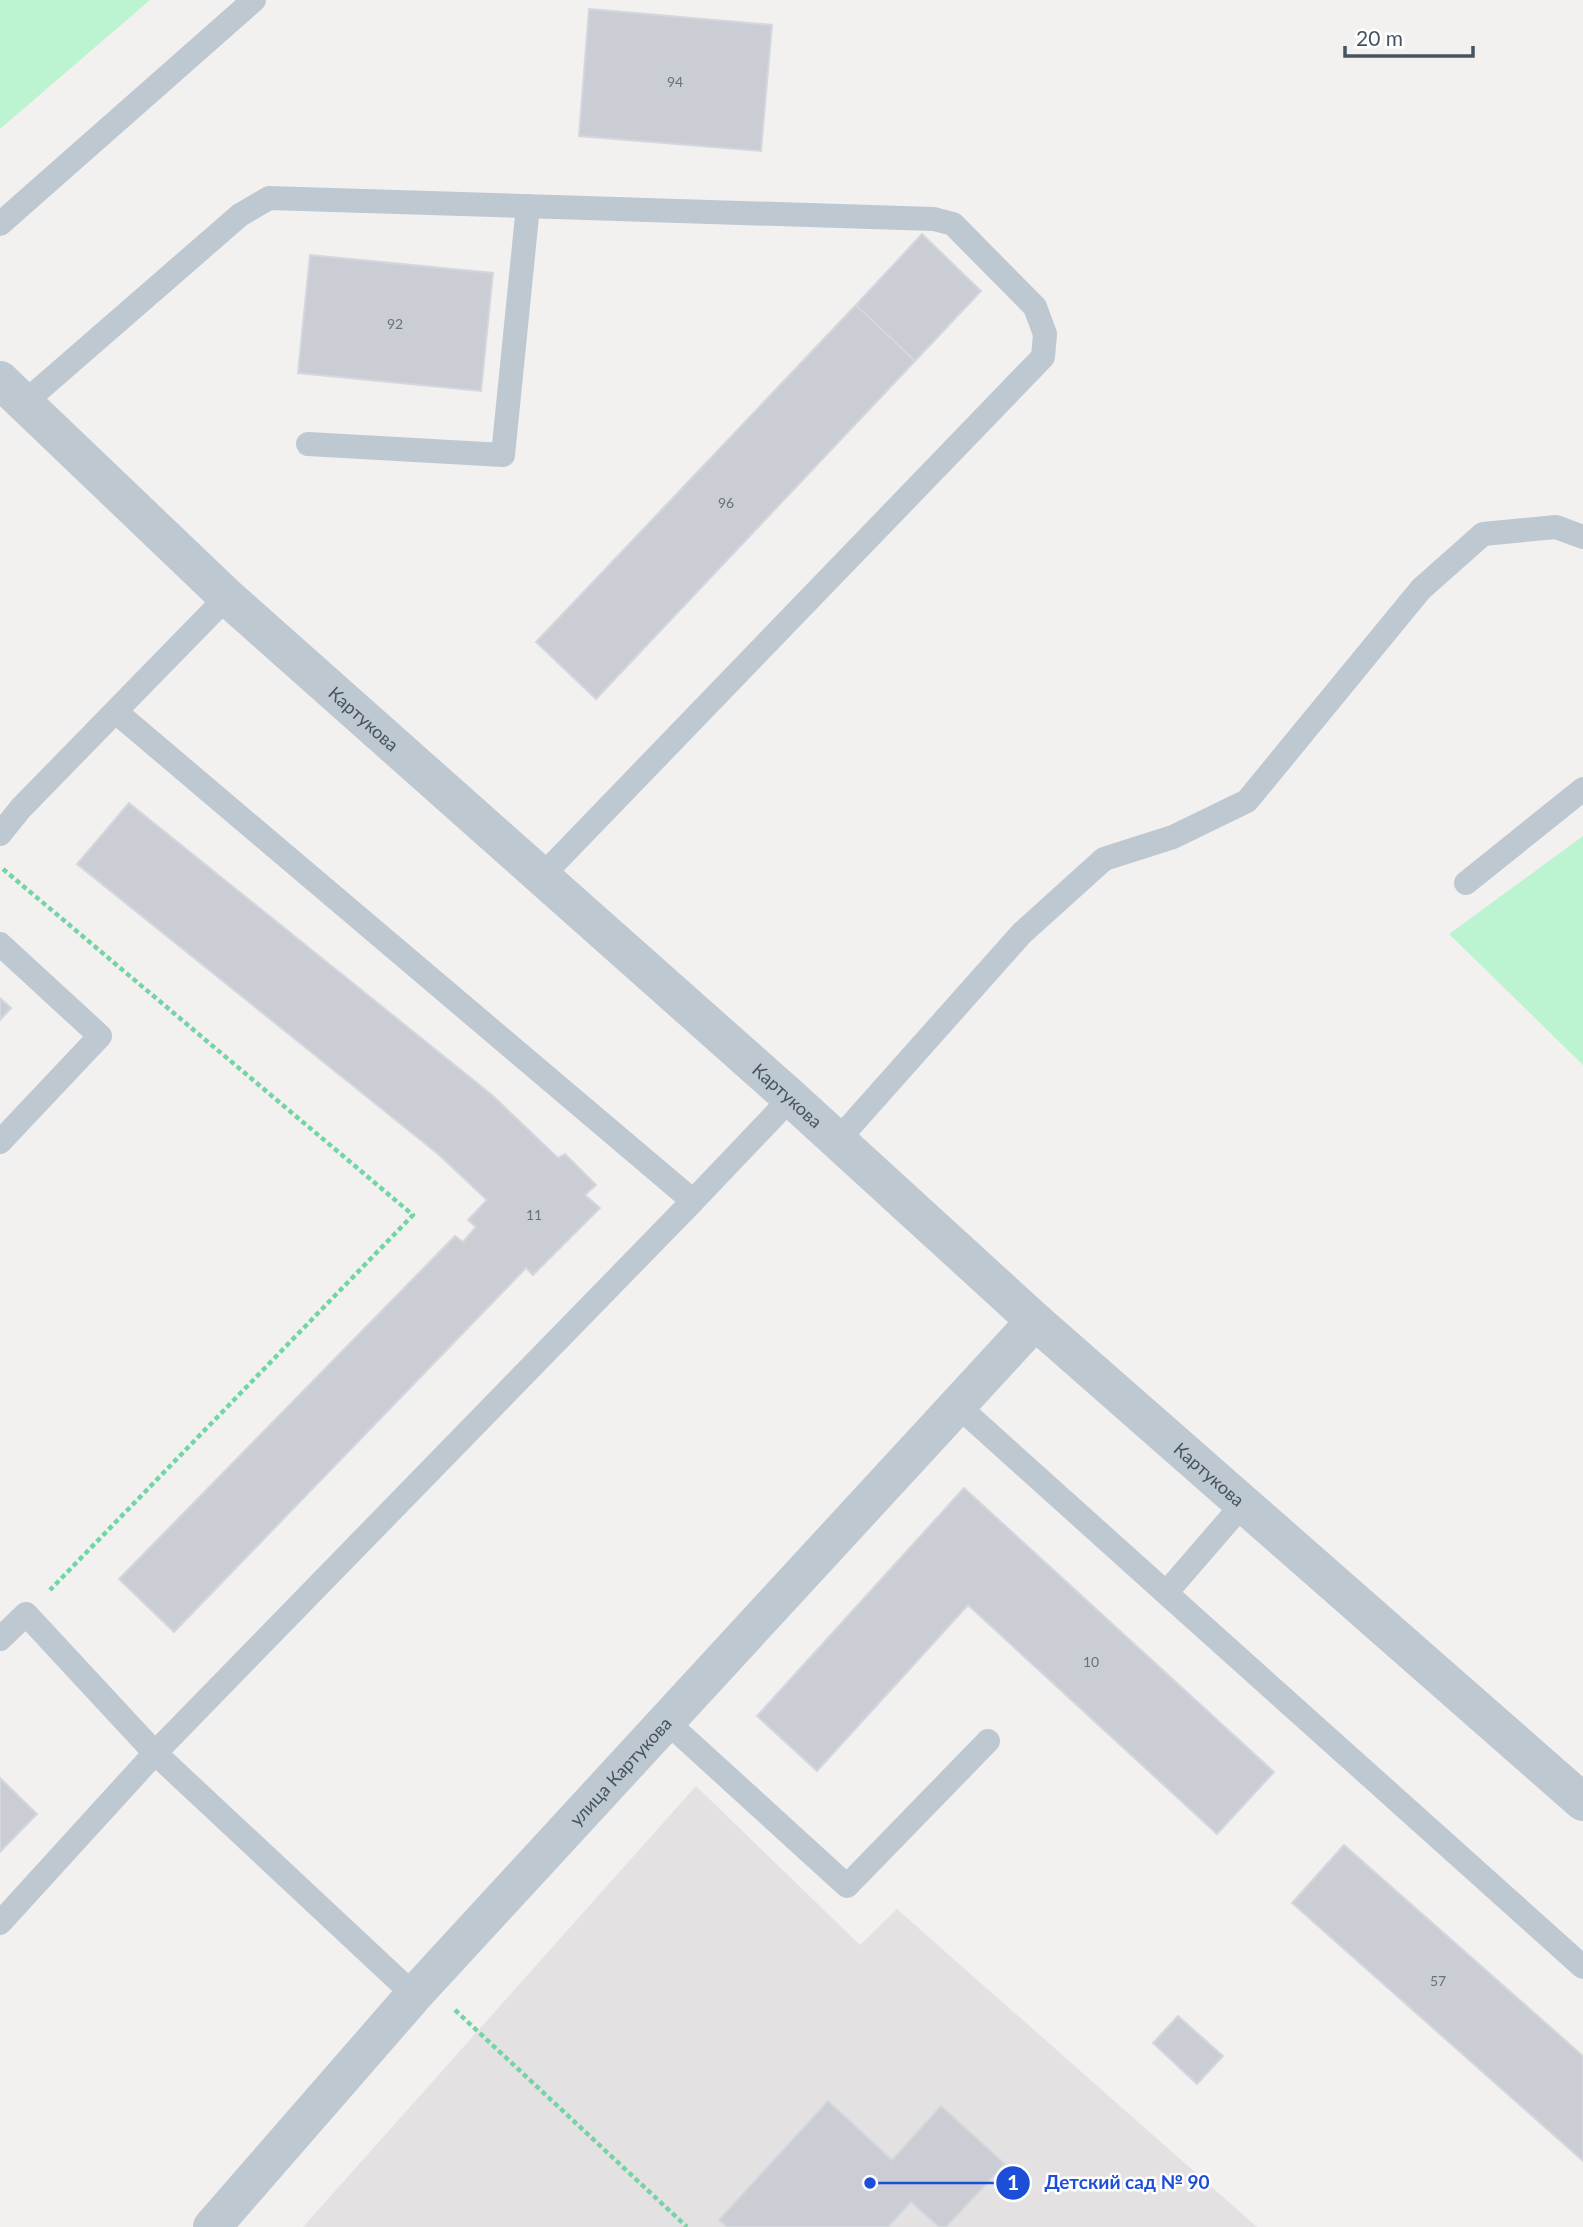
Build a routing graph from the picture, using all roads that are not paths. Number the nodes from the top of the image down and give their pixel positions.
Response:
1 (254, 0) edge
2 (528, 206) junction
3 (0, 225) edge
4 (12, 391) edge
5 (308, 444) dead end
6 (1583, 537) edge
7 (227, 597) junction
8 (116, 712) junction
9 (1582, 791) edge
10 (10, 806) edge
11 (0, 834) edge
12 (542, 876) junction
13 (1466, 883) dead end
14 (0, 944) edge
15 (791, 1098) junction
16 (838, 1141) junction
17 (0, 1142) edge
18 (693, 1201) junction
19 (1035, 1321) junction
20 (957, 1405) junction
21 (1243, 1504) junction
22 (1166, 1593) junction
23 (0, 1639) edge
24 (666, 1721) junction
25 (988, 1741) dead end
26 (155, 1753) junction
27 (1583, 1802) edge
28 (0, 1923) edge
29 (1583, 1967) edge
30 (421, 1988) junction
31 (212, 2227) edge

1 - 3 lane
2 - 4 lane
2 - 5 lane
2 - 12 lane
4 - 7 street, Картукова
6 - 16 lane
7 - 8 lane
7 - 12 street, Картукова
8 - 10 lane
8 - 18 lane
9 - 13 lane
10 - 11 lane
12 - 15 street, Картукова
14 - 17 lane
15 - 16 street, Картукова
15 - 18 lane
16 - 19 street, Картукова
18 - 26 lane
19 - 20 street, улица Картукова
19 - 21 street, Картукова
20 - 22 lane
20 - 24 street, улица Картукова
21 - 22 lane
21 - 27 street, Картукова
22 - 29 lane
23 - 26 lane
24 - 25 lane
24 - 30 street, улица Картукова
26 - 28 lane
26 - 30 lane
30 - 31 street, улица Картукова

